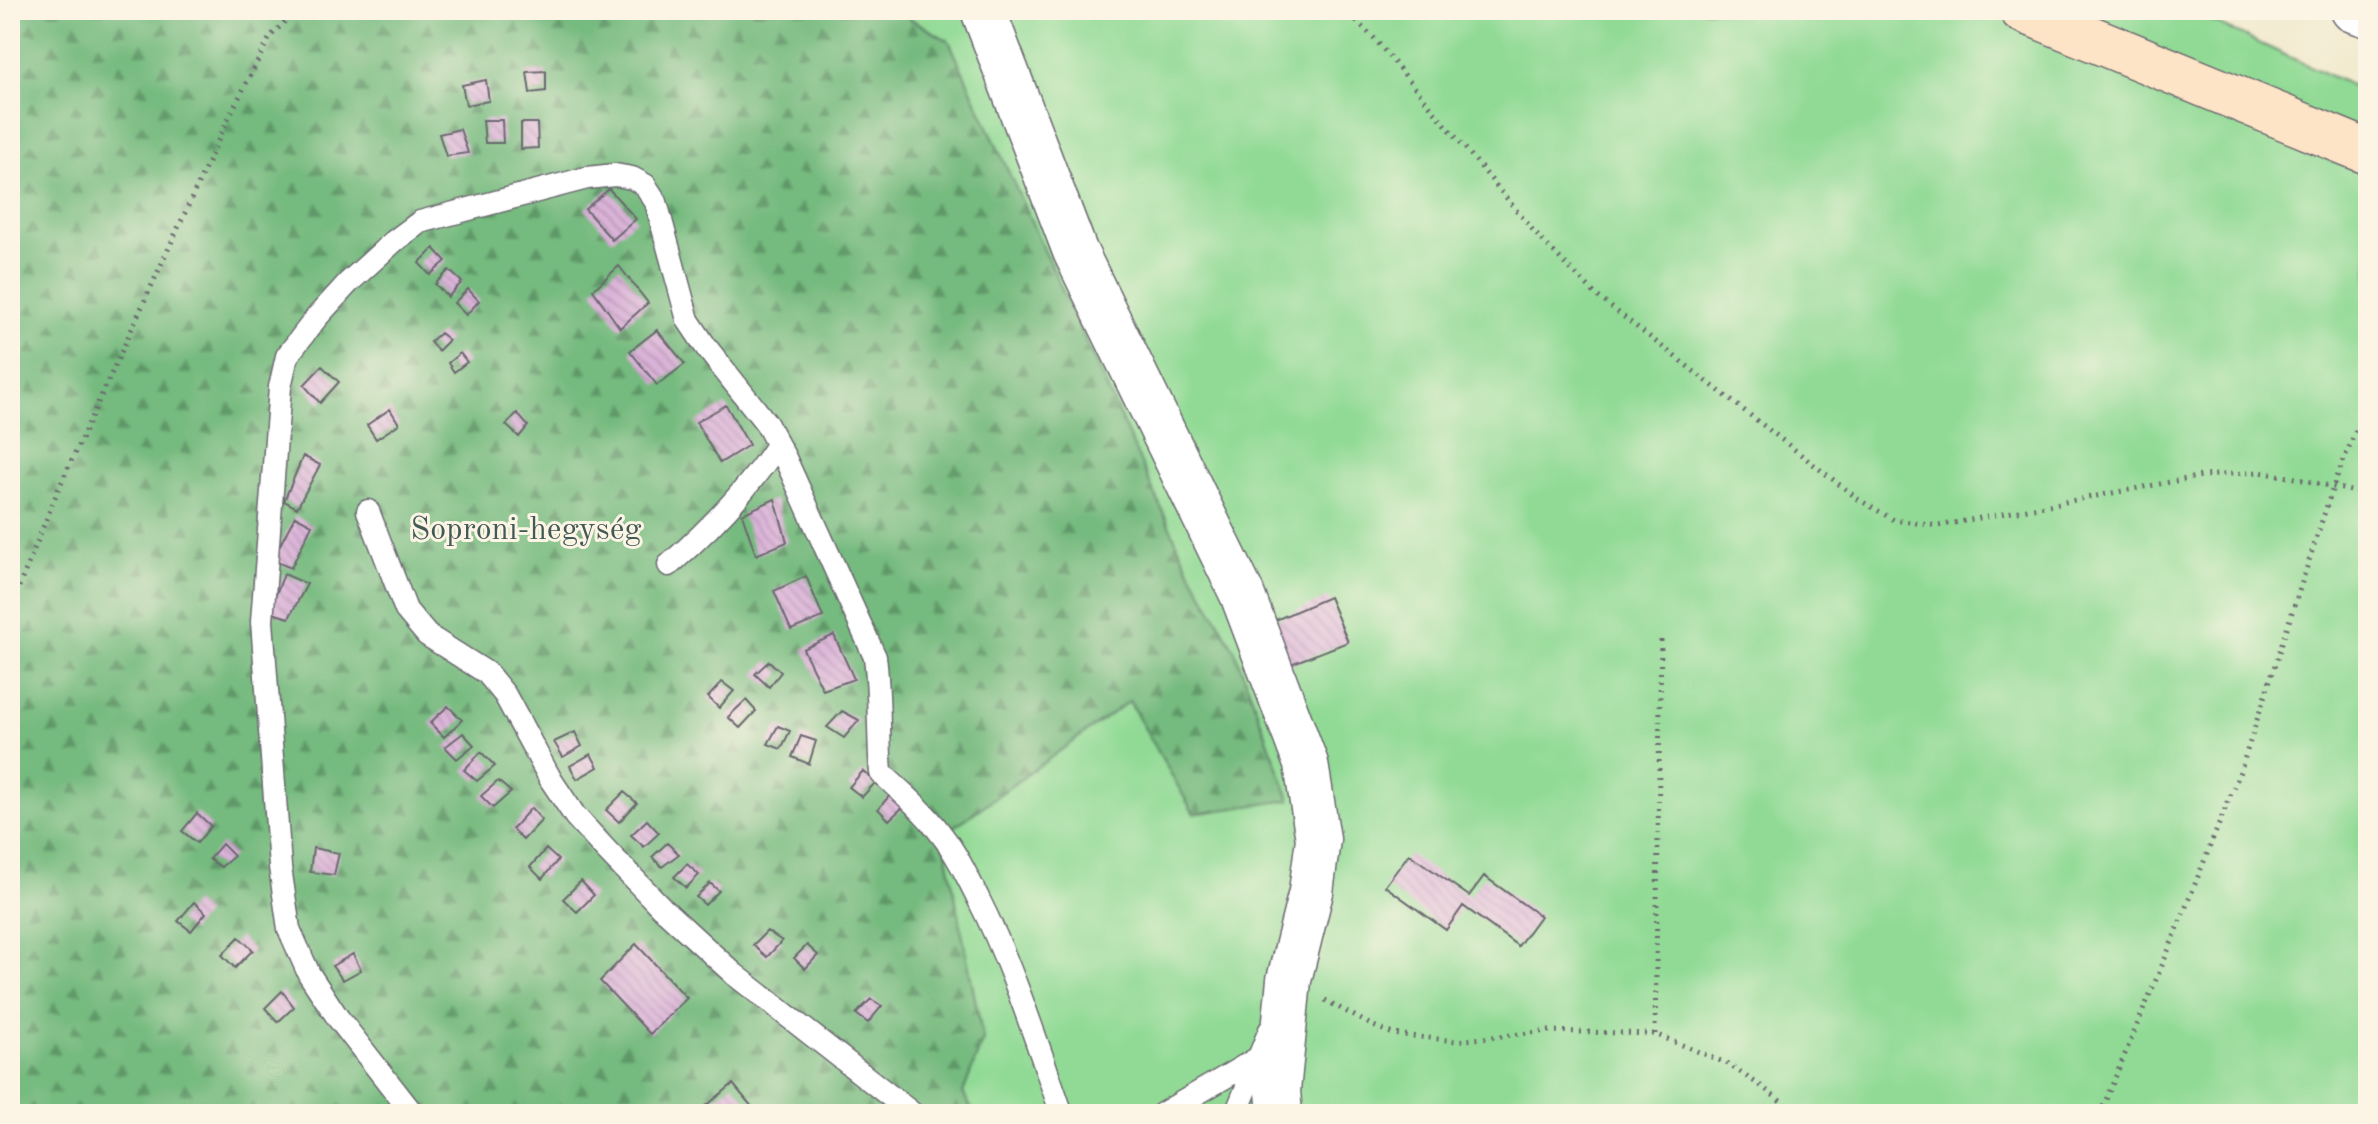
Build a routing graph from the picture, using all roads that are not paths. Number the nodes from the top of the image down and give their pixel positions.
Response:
1 (983, 10) edge
2 (2022, 10) edge
3 (2353, 10) edge
4 (2368, 15) edge
5 (2368, 152) edge
6 (777, 445) junction
7 (368, 511) dead end
8 (669, 565) dead end
9 (1289, 980) junction
10 (1258, 1058) junction
11 (413, 1114) edge
12 (913, 1114) edge
13 (1062, 1114) edge
14 (1162, 1114) edge
15 (1236, 1114) edge
16 (1280, 1114) edge

1 - 9 street
2 - 5 main road
3 - 4 street
6 - 8 lane
6 - 11 lane
6 - 13 lane
7 - 12 lane
9 - 10 lane
9 - 16 street
10 - 14 lane
10 - 15 lane

